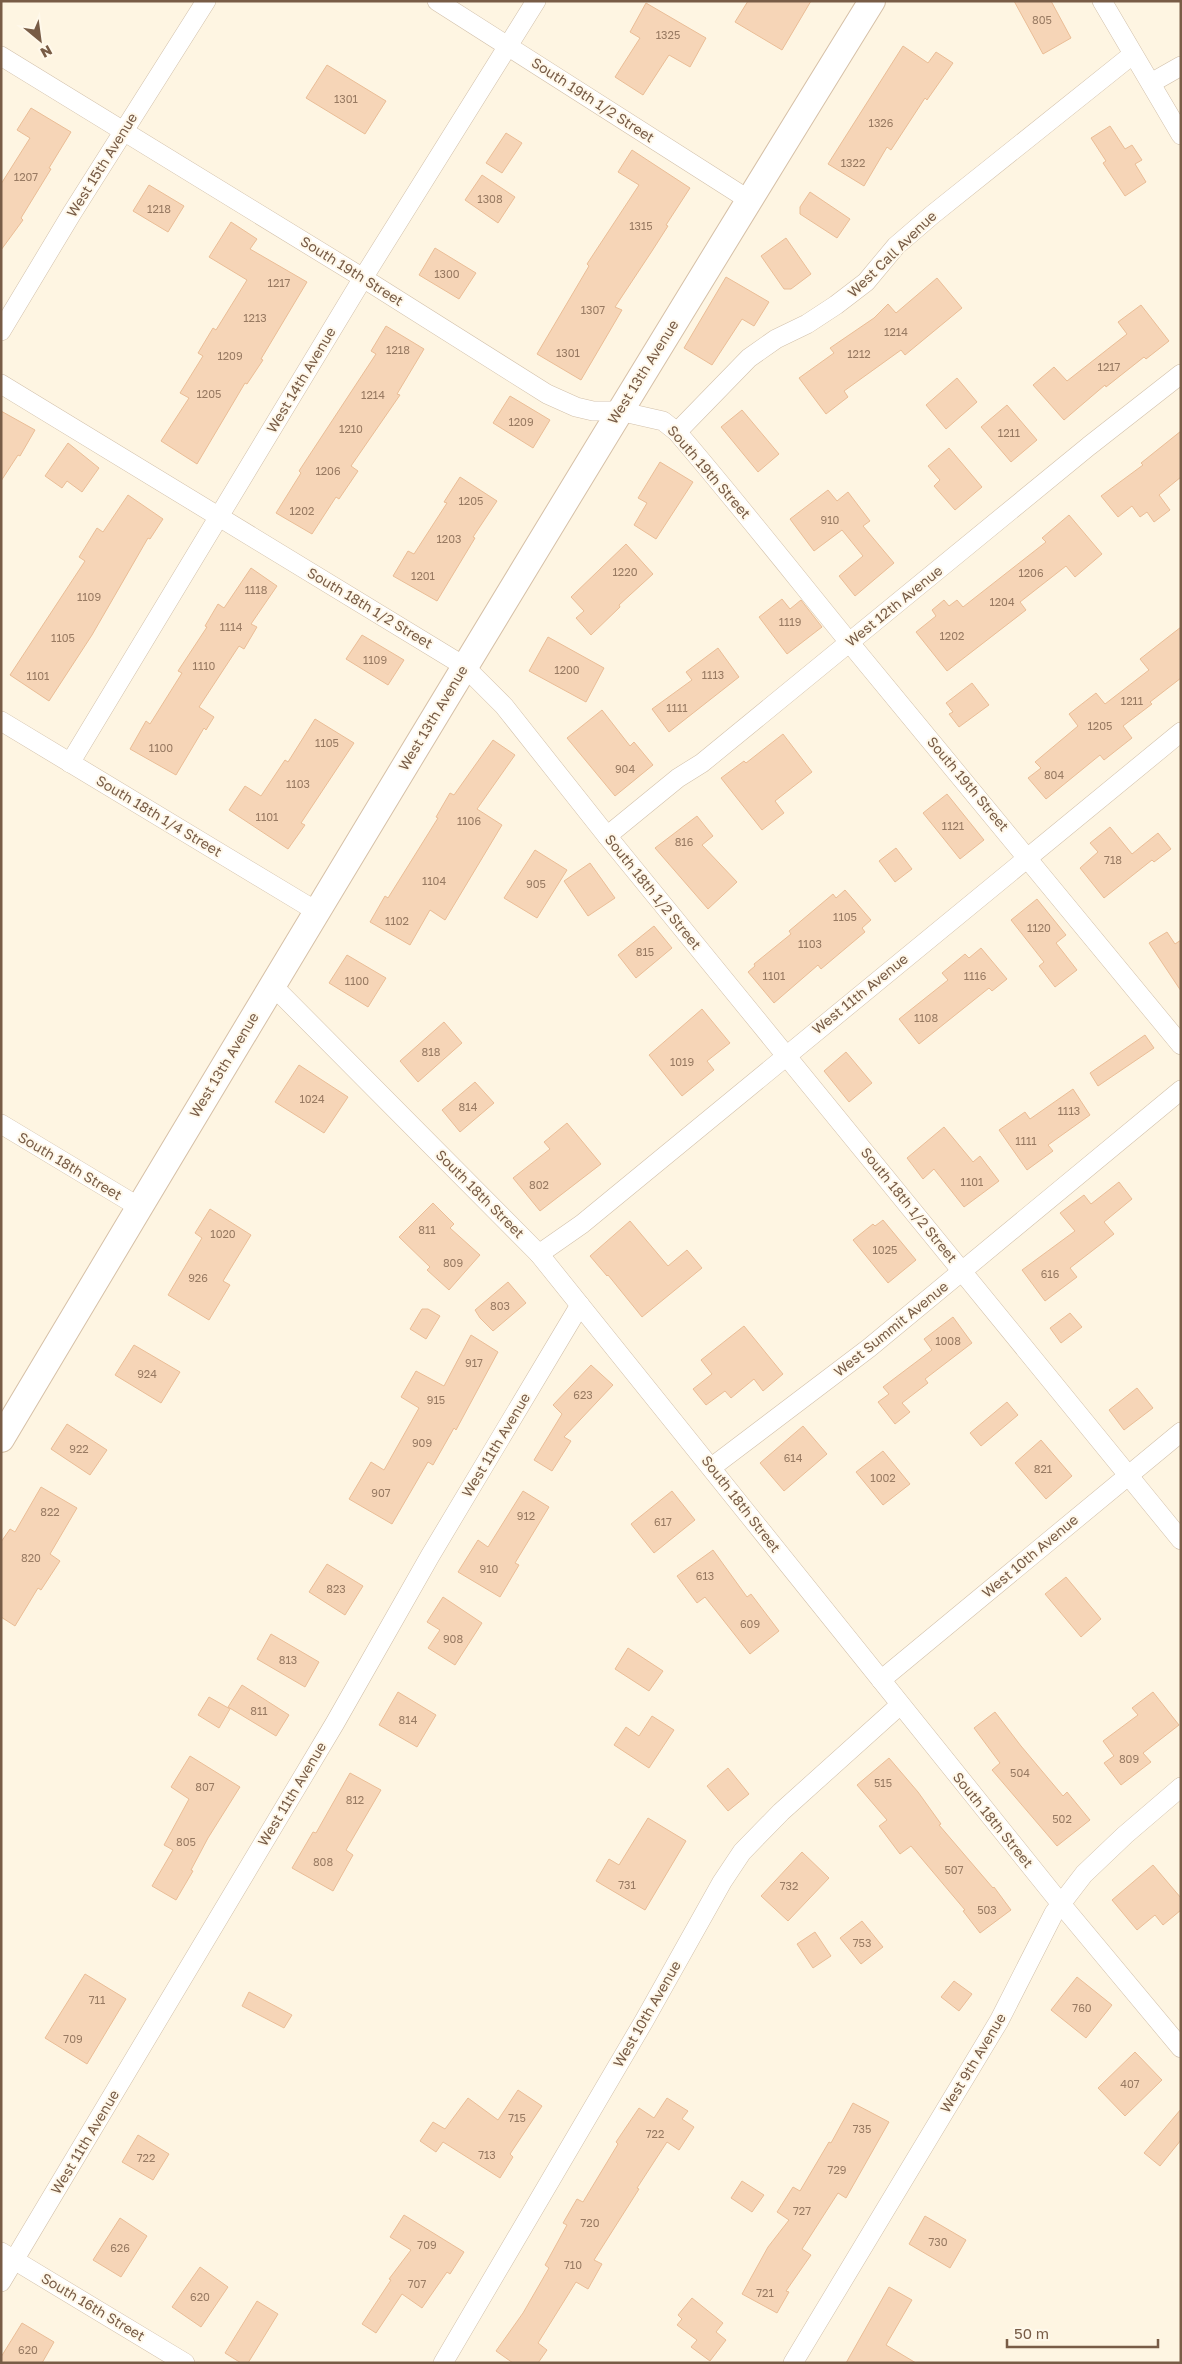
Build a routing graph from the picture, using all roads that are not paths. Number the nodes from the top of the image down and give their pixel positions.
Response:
1 (206, 1) edge
2 (437, 1) edge
3 (536, 1) edge
4 (872, 1) edge
5 (1102, 1) edge
6 (508, 46) junction
7 (1132, 55) junction
8 (1, 56) edge
9 (1181, 66) edge
10 (1151, 83) junction
11 (123, 131) junction
12 (1181, 135) edge
13 (749, 200) junction
14 (364, 278) junction
15 (1, 331) edge
16 (1181, 374) edge
17 (1, 384) edge
18 (619, 411) junction
19 (677, 432) junction
20 (218, 515) junction
21 (849, 642) junction
22 (464, 666) junction
23 (1, 721) edge
24 (1181, 732) edge
25 (70, 763) junction
26 (607, 836) junction
27 (1028, 856) junction
28 (316, 911) junction
29 (272, 985) junction
30 (1181, 1045) edge
31 (786, 1055) junction
32 (1181, 1090) edge
33 (1, 1124) edge
34 (139, 1207) junction
35 (539, 1254) junction
36 (962, 1271) junction
37 (580, 1304) junction
38 (1181, 1432) edge
39 (1, 1439) edge
40 (712, 1467) junction
41 (1128, 1475) junction
42 (1181, 1540) edge
43 (881, 1680) junction
44 (900, 1705) junction
45 (1181, 1788) edge
46 (1061, 1904) junction
47 (1181, 2048) edge
48 (8, 2256) edge
49 (1, 2282) edge
50 (185, 2363) edge
51 (443, 2363) edge
52 (793, 2363) edge

1 - 11 street, West 15th Avenue
2 - 6 street, South 19th 1/2 Street
3 - 6 street, West 14th Avenue
4 - 13 street, West 13th Avenue
5 - 7 street
6 - 13 street, South 19th 1/2 Street
6 - 14 street, West 14th Avenue
7 - 10 street
7 - 19 street, West Call Avenue
8 - 11 street, South 19th Street
9 - 10 street
10 - 12 street
11 - 14 street, South 19th Street
11 - 15 street, West 15th Avenue
13 - 18 street, West 13th Avenue
14 - 18 street, South 19th Street
14 - 20 street, West 14th Avenue
16 - 21 street, West 12th Avenue
17 - 20 street, South 18th 1/2 Street
18 - 19 street, South 19th Street
18 - 22 street, West 13th Avenue
19 - 21 street, South 19th Street
20 - 22 street, South 18th 1/2 Street
20 - 25 street, West 14th Avenue
21 - 26 street, West 12th Avenue
21 - 27 street, South 19th Street
22 - 26 street, South 18th 1/2 Street
22 - 28 street, West 13th Avenue
23 - 25 street, South 18th 1/4 Street
24 - 27 street, West 11th Avenue
25 - 28 street, South 18th 1/4 Street
26 - 31 street, South 18th 1/2 Street
27 - 30 street, South 19th Street
27 - 31 street, West 11th Avenue
28 - 29 street, West 13th Avenue
29 - 34 street, West 13th Avenue
29 - 35 street, South 18th Street
31 - 35 street, West 11th Avenue
31 - 36 street, South 18th 1/2 Street
32 - 36 street, West Summit Avenue
33 - 34 street, South 18th Street
34 - 39 street, West 13th Avenue
35 - 37 street, South 18th Street
36 - 40 street, West Summit Avenue
36 - 41 street, South 18th 1/2 Street
37 - 40 street, South 18th Street
37 - 48 street, West 11th Avenue
38 - 41 street, West 10th Avenue
40 - 43 street, South 18th Street
41 - 42 street, South 18th 1/2 Street
41 - 43 street, West 10th Avenue
43 - 44 street, South 18th Street
44 - 46 street, South 18th Street
44 - 51 street, West 10th Avenue
45 - 46 street, West 9th Avenue
46 - 47 street, South 18th Street
46 - 52 street, West 9th Avenue
48 - 49 street, West 11th Avenue
48 - 50 street, South 16th Street

